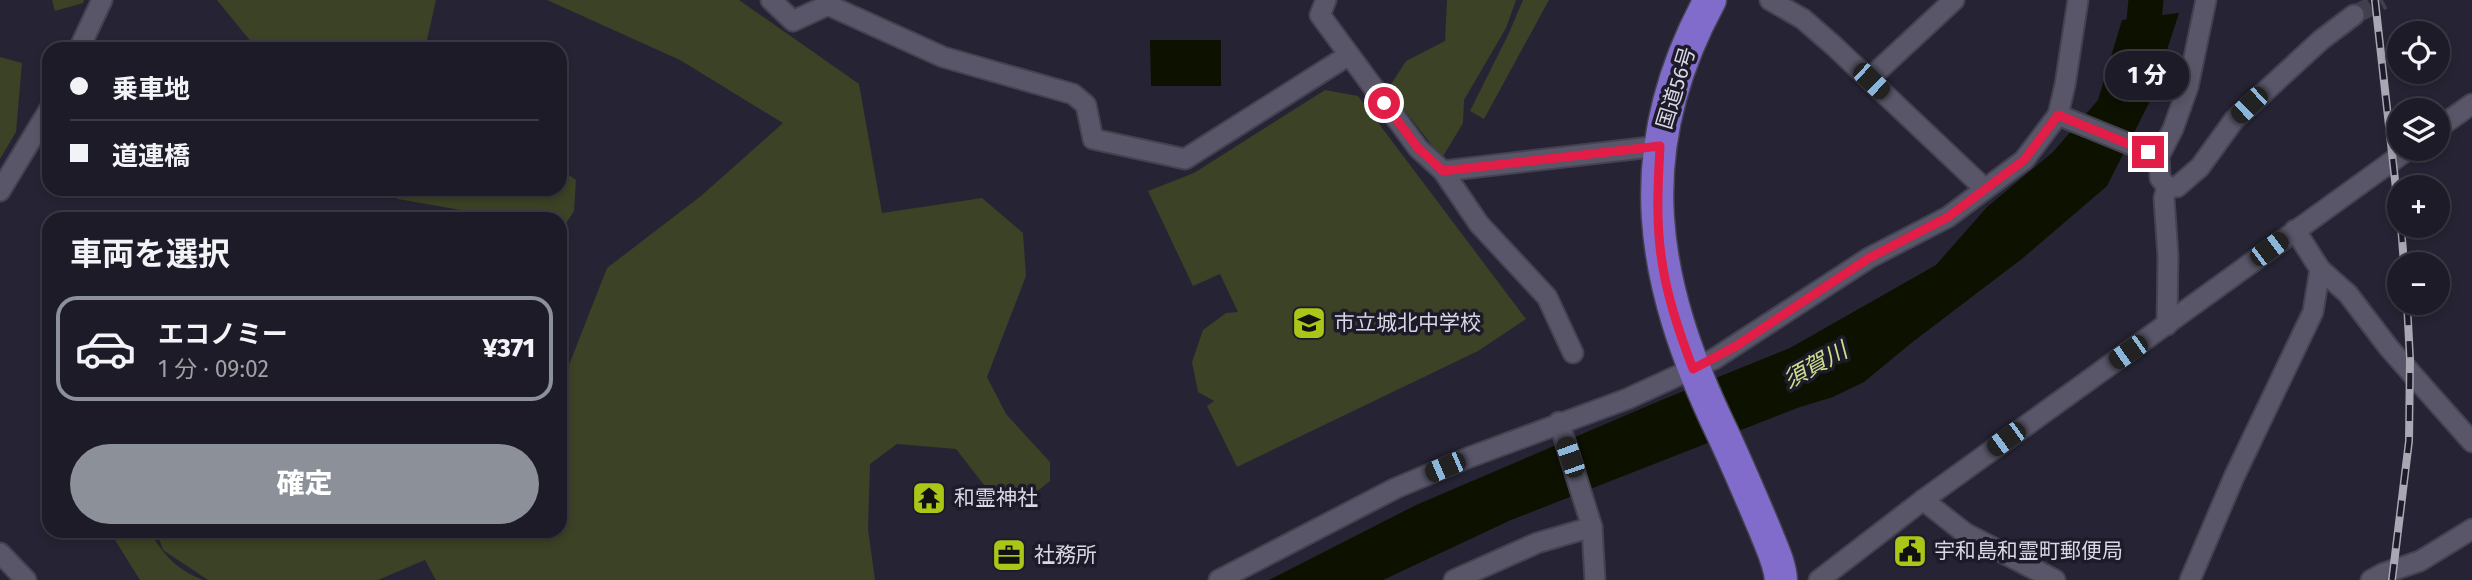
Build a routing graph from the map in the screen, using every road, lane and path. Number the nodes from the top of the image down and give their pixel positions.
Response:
1 (102, 0) edge
2 (771, 0) edge
3 (1326, 0) edge
4 (1710, 0) edge
5 (1770, 0) edge
6 (1954, 0) edge
7 (2078, 0) edge
8 (2206, 0) edge
9 (2354, 15) tunnel mouth
10 (82, 42) edge
11 (1349, 55) junction
12 (1869, 79) junction
13 (2472, 104) edge
14 (2063, 117) junction
15 (2450, 120) edge
16 (42, 122) edge
17 (1660, 146) junction
18 (2154, 154) junction
19 (2392, 161) edge
20 (1443, 171) junction
21 (2167, 187) junction
22 (1985, 189) junction
23 (0, 191) edge
24 (2295, 230) junction
25 (2320, 269) junction
26 (2167, 325) junction
27 (1573, 353) dead end
28 (1696, 377) junction
29 (1560, 427) junction
30 (2472, 442) edge
31 (1923, 499) junction
32 (1590, 518) junction
33 (2472, 529) edge
34 (0, 553) edge
35 (26, 580) edge
36 (1219, 580) edge
37 (1454, 580) edge
38 (1595, 580) edge
39 (1781, 580) edge
40 (1819, 580) edge
41 (2055, 580) edge
42 (2190, 580) edge
43 (2371, 580) edge

1 - 10 street
2 - 11 street
3 - 11 street
4 - 17 highway, 国道56号
5 - 12 street
6 - 12 street
7 - 14 street
8 - 18 street
9 - 21 street
11 - 20 street
12 - 22 street
13 - 15 street
14 - 18 street
14 - 22 street
16 - 23 street
17 - 20 street
17 - 28 highway, 国道56号
18 - 21 street
19 - 24 street
20 - 27 street
21 - 26 street
22 - 28 street
24 - 25 street
24 - 26 street
25 - 30 street
25 - 42 street
26 - 31 street
28 - 29 street
28 - 39 highway, 国道56号
29 - 32 street
29 - 36 street
31 - 40 street
31 - 41 street
32 - 37 street
32 - 38 street
33 - 43 street
34 - 35 street

